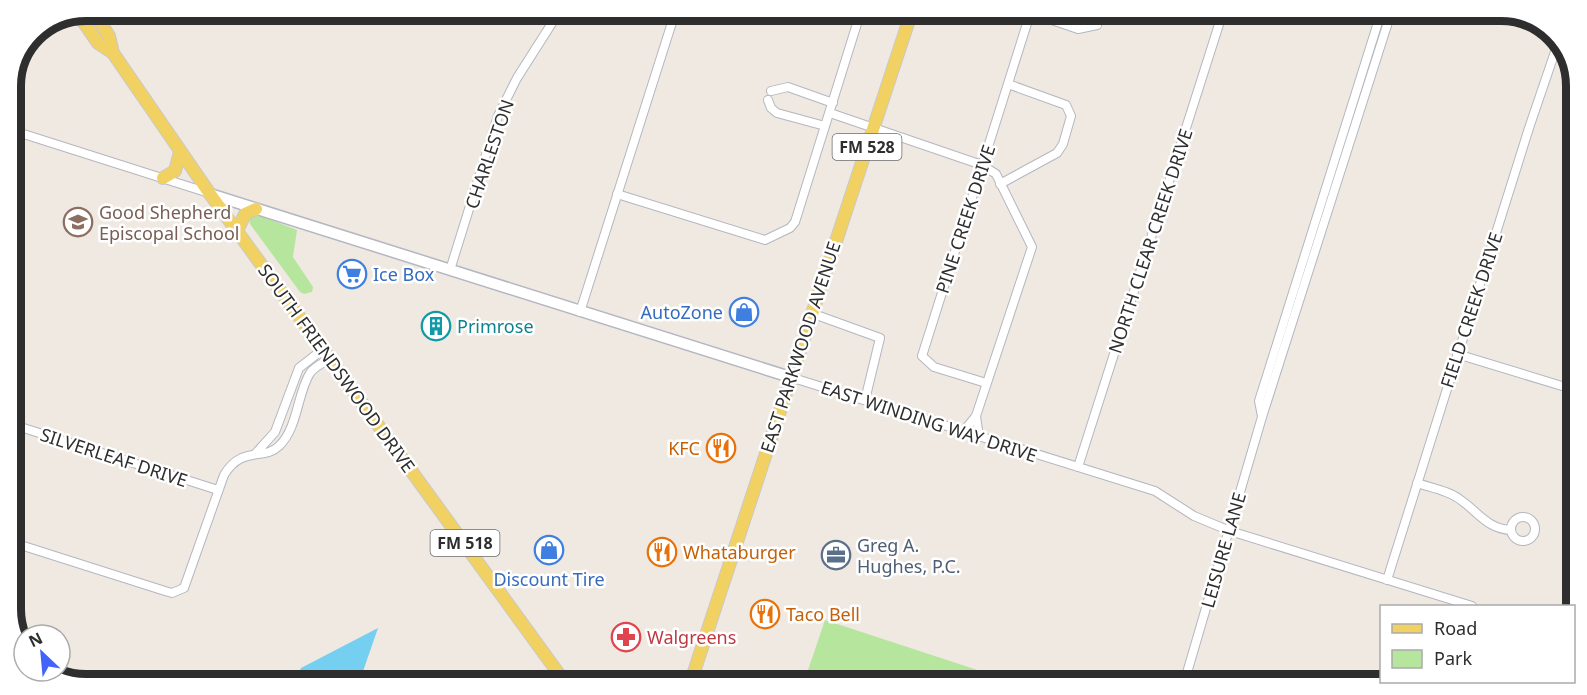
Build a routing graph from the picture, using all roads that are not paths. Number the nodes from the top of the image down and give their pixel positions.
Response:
1 (83, 21) edge
2 (100, 21) edge
3 (553, 21) edge
4 (672, 21) edge
5 (858, 21) edge
6 (909, 21) edge
7 (1030, 21) edge
8 (1053, 21) edge
9 (1220, 21) edge
10 (1379, 21) edge
11 (1388, 21) edge
12 (1097, 26) dead end
13 (1555, 51) edge
14 (113, 53) junction
15 (1008, 84) junction
16 (771, 91) dead end
17 (768, 100) dead end
18 (833, 104) junction
19 (830, 112) junction
20 (825, 126) junction
21 (873, 128) junction
22 (21, 133) edge
23 (180, 152) junction
24 (1339, 162) junction
25 (982, 165) junction
26 (163, 178) junction
27 (1000, 184) junction
28 (210, 194) junction
29 (617, 194) junction
30 (256, 209) junction
31 (237, 231) junction
32 (450, 270) junction
33 (580, 312) junction
34 (811, 313) junction
35 (326, 354) junction
36 (1457, 354) junction
37 (790, 377) junction
38 (986, 383) junction
39 (1566, 386) edge
40 (287, 397) junction
41 (865, 400) junction
42 (298, 401) junction
43 (976, 416) junction
44 (21, 427) edge
45 (963, 432) junction
46 (979, 437) junction
47 (256, 453) junction
48 (1078, 467) junction
49 (1417, 483) junction
50 (218, 490) junction
51 (1511, 530) dead end
52 (1230, 531) junction
53 (21, 545) edge
54 (1387, 580) junction
55 (1469, 605) edge
56 (559, 674) edge
57 (693, 674) edge
58 (1187, 674) edge

1 - 14 main road, SOUTH FRIENDSWOOD DRIVE / FM 518
2 - 14 main road, SOUTH FRIENDSWOOD DRIVE / FM 518
3 - 32 street, CHARLESTON
4 - 29 street
5 - 18 street
6 - 21 main road, EAST PARKWOOD AVENUE / FM 528
7 - 15 street, PINE CREEK DRIVE
8 - 12 street
9 - 48 street, NORTH CLEAR CREEK DRIVE
10 - 24 street, LEISURE LANE
11 - 24 street, LEISURE LANE
13 - 36 street, FIELD CREEK DRIVE
14 - 23 main road, SOUTH FRIENDSWOOD DRIVE / FM 518
15 - 25 street, PINE CREEK DRIVE
15 - 27 street
16 - 18 street
17 - 20 street
18 - 19 street
19 - 20 street
19 - 21 street
20 - 29 street
21 - 25 street
21 - 34 main road, EAST PARKWOOD AVENUE / FM 528
22 - 26 street
23 - 26 main road
23 - 28 main road, SOUTH FRIENDSWOOD DRIVE / FM 518
24 - 52 street, LEISURE LANE
25 - 27 street
25 - 38 street, PINE CREEK DRIVE
26 - 28 street
27 - 38 street
28 - 30 street, EAST WINDING WAY DRIVE
28 - 31 main road, SOUTH FRIENDSWOOD DRIVE / FM 518
29 - 33 street
30 - 31 main road
30 - 32 street, EAST WINDING WAY DRIVE
31 - 35 main road, SOUTH FRIENDSWOOD DRIVE / FM 518
32 - 33 street, EAST WINDING WAY DRIVE
33 - 37 street, EAST WINDING WAY DRIVE
34 - 37 main road, EAST PARKWOOD AVENUE / FM 528
34 - 41 street
35 - 40 street
35 - 42 street
35 - 56 main road, SOUTH FRIENDSWOOD DRIVE / FM 518
36 - 39 street
36 - 49 street, FIELD CREEK DRIVE
37 - 41 street, EAST WINDING WAY DRIVE
37 - 57 main road, EAST PARKWOOD AVENUE / FM 528
38 - 43 street
40 - 42 street
40 - 47 street
41 - 45 street, EAST WINDING WAY DRIVE
42 - 47 street
43 - 45 street
43 - 46 street
44 - 50 street, SILVERLEAF DRIVE
45 - 46 street, EAST WINDING WAY DRIVE
46 - 48 street, EAST WINDING WAY DRIVE
47 - 50 street
48 - 52 street, EAST WINDING WAY DRIVE
49 - 51 street
49 - 54 street, FIELD CREEK DRIVE
50 - 53 street
52 - 54 street, EAST WINDING WAY DRIVE
52 - 58 street, LEISURE LANE
54 - 55 street, EAST WINDING WAY DRIVE

